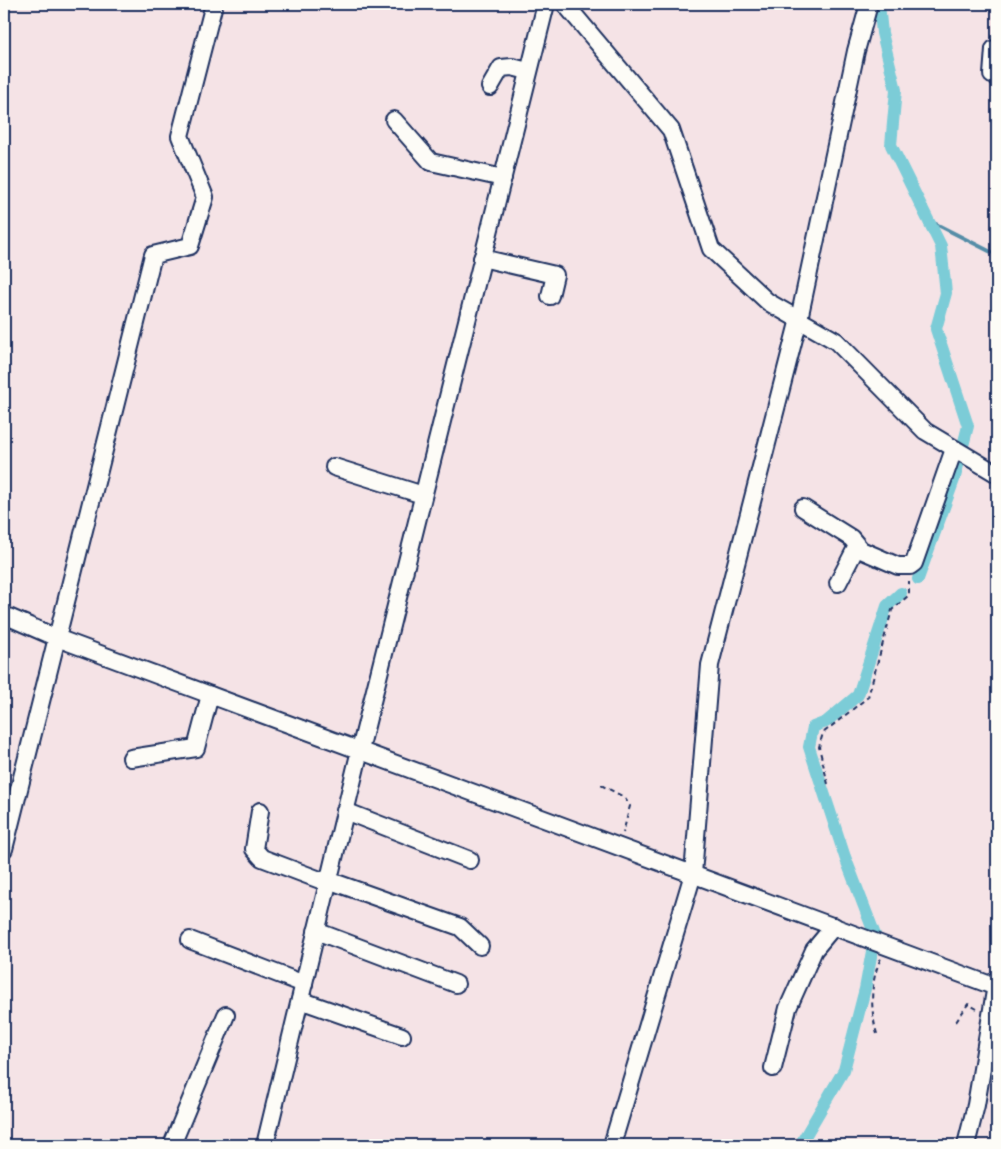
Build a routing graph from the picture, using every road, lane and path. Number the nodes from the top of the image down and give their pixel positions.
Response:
1 (214, 4) edge
2 (546, 4) edge
3 (565, 4) edge
4 (869, 4) edge
5 (997, 49) edge
6 (528, 71) junction
7 (992, 76) dead end
8 (490, 87) dead end
9 (394, 120) dead end
10 (503, 178) junction
11 (482, 258) junction
12 (550, 296) dead end
13 (799, 319) junction
14 (954, 449) junction
15 (334, 467) dead end
16 (991, 470) edge
17 (423, 495) junction
18 (803, 508) dead end
19 (857, 546) junction
20 (910, 566) junction
21 (838, 583) dead end
22 (4, 616) edge
23 (57, 638) junction
24 (210, 695) junction
25 (360, 750) junction
26 (131, 758) dead end
27 (828, 784) dead end
28 (601, 785) dead end
29 (260, 811) dead end
30 (345, 811) junction
31 (619, 846) junction
32 (4, 850) edge
33 (470, 860) dead end
34 (692, 874) junction
35 (328, 880) junction
36 (842, 929) junction
37 (316, 931) junction
38 (190, 940) dead end
39 (886, 945) junction
40 (480, 946) dead end
41 (997, 983) edge
42 (304, 984) junction
43 (456, 984) dead end
44 (300, 1000) junction
45 (226, 1015) dead end
46 (991, 1015) junction
47 (956, 1022) dead end
48 (877, 1034) dead end
49 (402, 1036) dead end
50 (991, 1055) edge
51 (773, 1068) dead end
52 (172, 1145) edge
53 (265, 1145) edge
54 (612, 1145) edge
55 (966, 1145) edge

1 - 23 street
2 - 6 street
3 - 13 street
4 - 13 street
5 - 7 street
6 - 8 street
6 - 10 street
9 - 10 street
10 - 11 street
11 - 12 street
11 - 17 street
13 - 14 street
13 - 34 street
14 - 16 street
14 - 20 street
15 - 17 street
17 - 25 street
18 - 19 street
19 - 20 street
19 - 21 street
20 - 27 path
22 - 23 street
23 - 24 street
23 - 32 street
24 - 25 street
24 - 26 street
25 - 30 street
25 - 31 street
28 - 31 path
29 - 35 street
30 - 33 street
30 - 35 street
31 - 34 street
34 - 36 street
34 - 54 street
35 - 37 street
35 - 40 street
36 - 39 street
36 - 51 street
37 - 42 street
37 - 43 street
38 - 42 street
39 - 41 street
39 - 48 path
41 - 46 street
42 - 44 street
44 - 49 street
44 - 53 street
45 - 52 street
46 - 47 path
46 - 50 street
50 - 55 street

